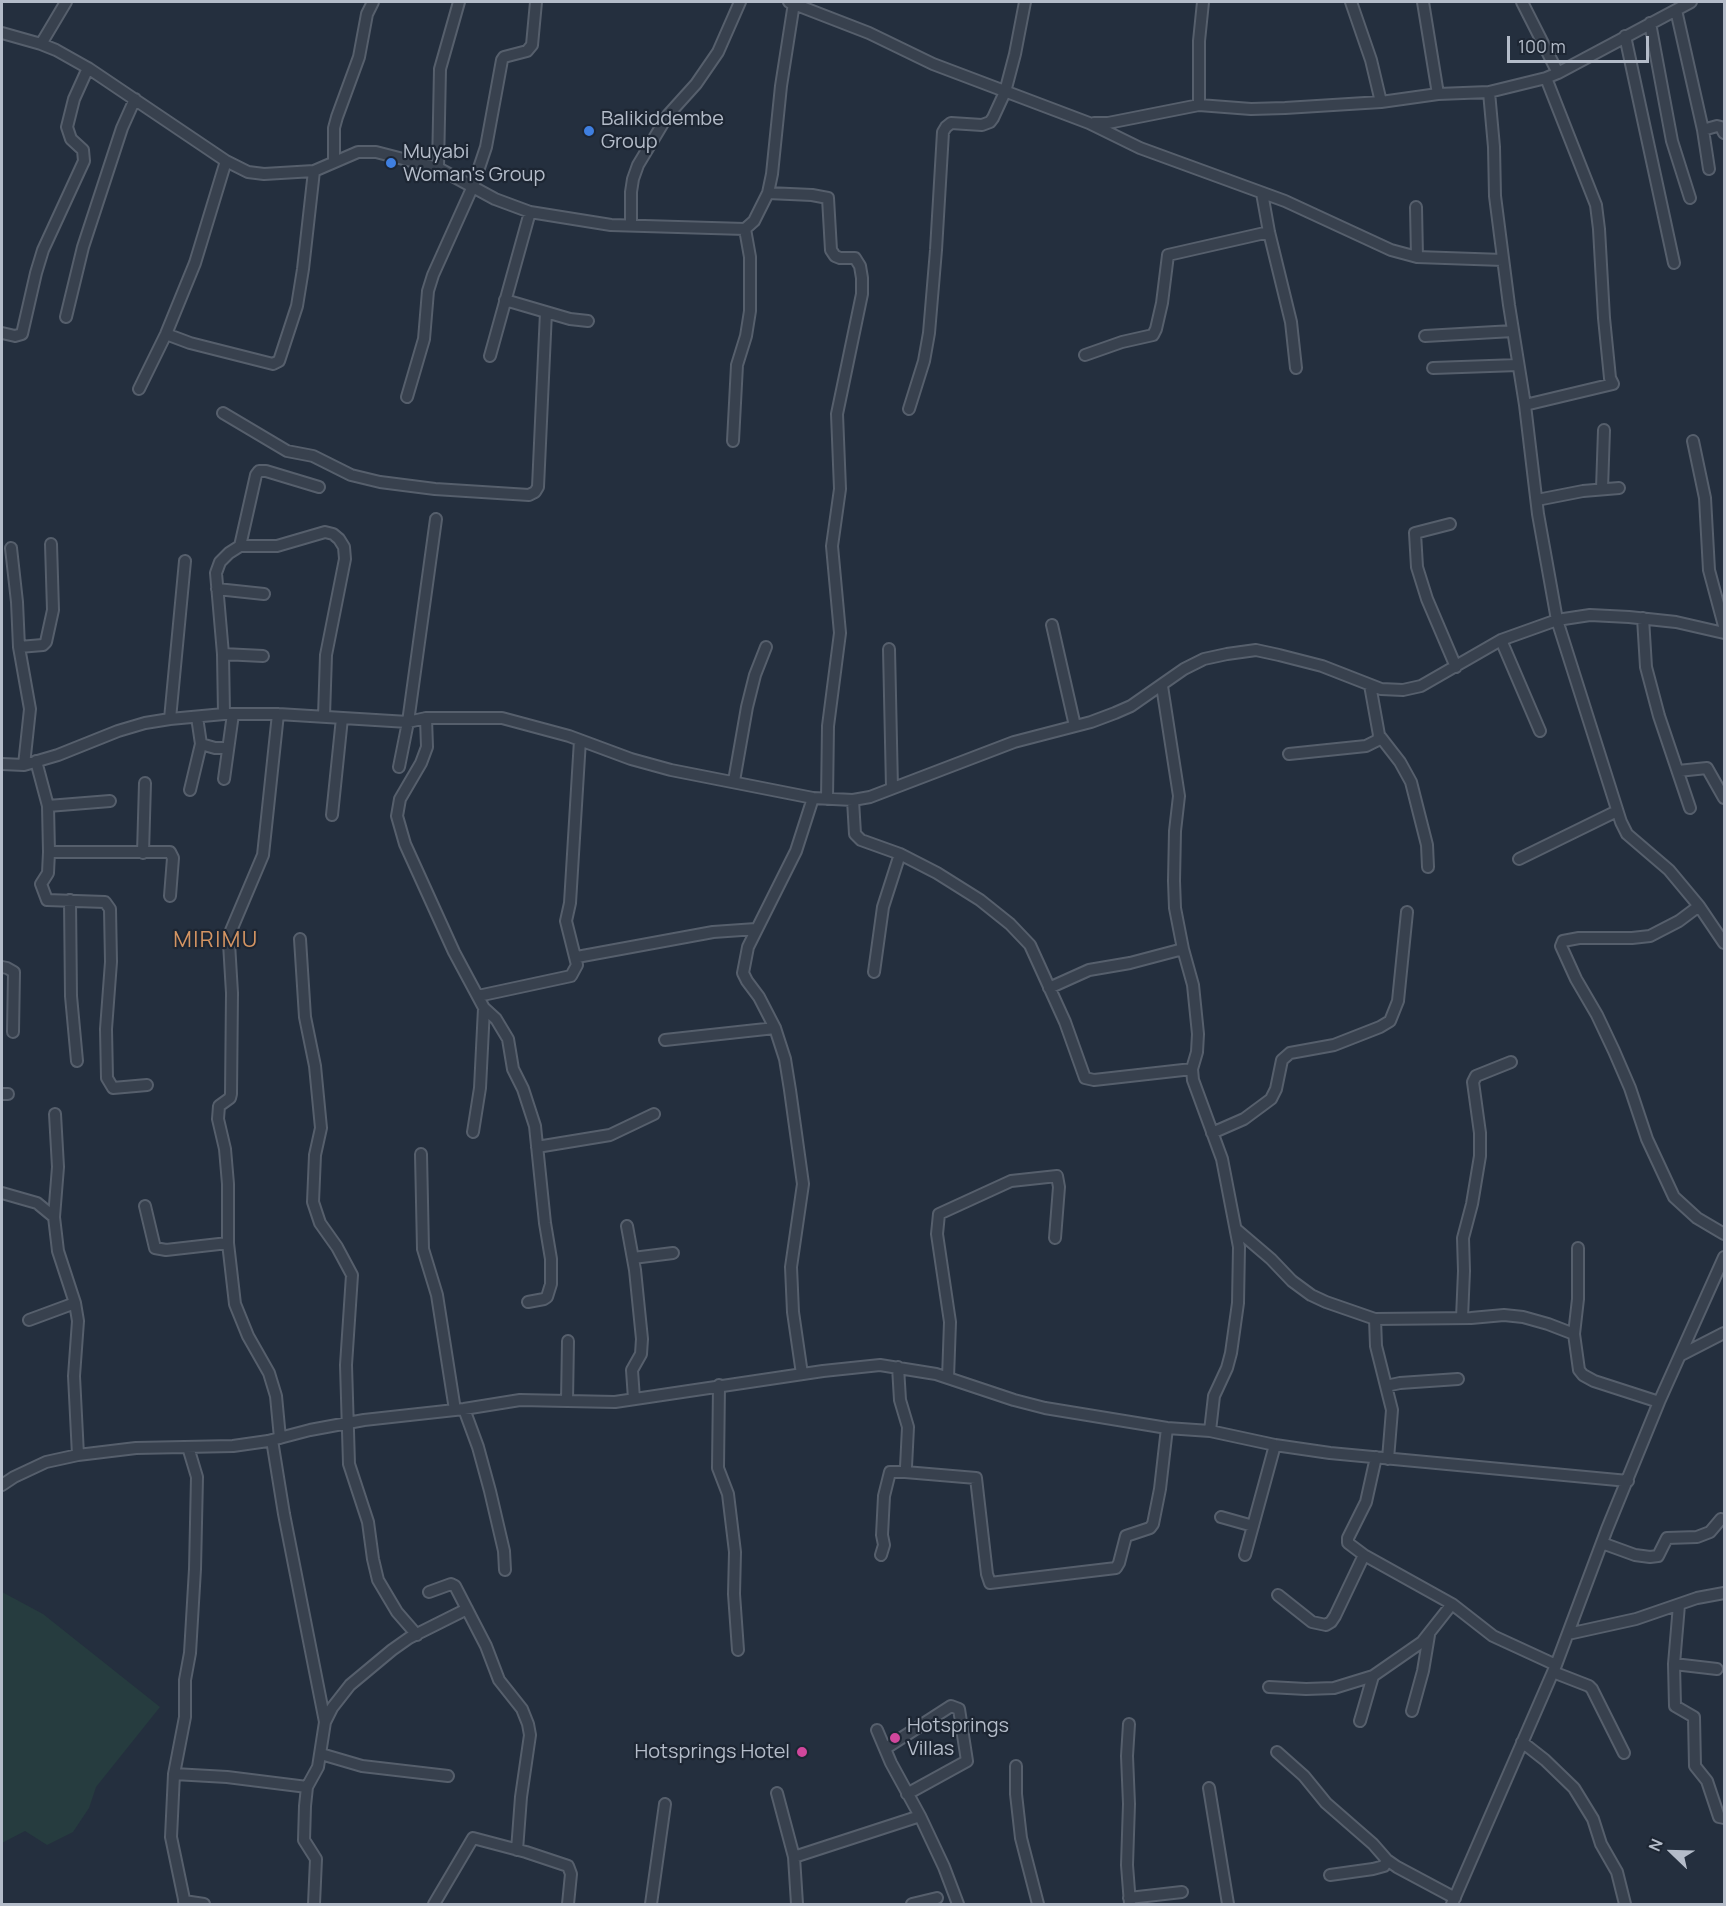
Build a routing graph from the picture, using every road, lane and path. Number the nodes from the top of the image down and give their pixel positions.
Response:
1 (66, 2) edge
2 (373, 2) edge
3 (459, 2) edge
4 (536, 2) edge
5 (740, 2) edge
6 (791, 2) edge
7 (1025, 2) edge
8 (1203, 2) edge
9 (1351, 2) edge
10 (1423, 2) edge
11 (1522, 2) edge
12 (1691, 2) edge
13 (1676, 10) junction
14 (1650, 23) junction
15 (2, 33) edge
16 (1625, 36) junction
17 (41, 44) junction
18 (88, 68) junction
19 (1558, 72) junction
20 (1546, 78) junction
21 (1005, 92) junction
22 (1489, 92) junction
23 (1438, 94) junction
24 (135, 99) junction
25 (1381, 102) junction
26 (1199, 105) junction
27 (1089, 123) junction
28 (1703, 130) junction
29 (1725, 133) edge
30 (225, 161) junction
31 (334, 161) junction
32 (438, 168) junction
33 (1709, 169) dead end
34 (314, 171) junction
35 (473, 186) junction
36 (768, 193) junction
37 (1262, 193) junction
38 (1690, 198) dead end
39 (1416, 207) dead end
40 (530, 212) junction
41 (631, 225) junction
42 (745, 229) junction
43 (1269, 232) junction
44 (1417, 257) junction
45 (1503, 260) junction
46 (1674, 263) dead end
47 (505, 300) junction
48 (546, 312) junction
49 (66, 317) dead end
50 (588, 321) dead end
51 (1513, 331) junction
52 (2, 333) edge
53 (166, 334) junction
54 (1425, 336) dead end
55 (1085, 355) dead end
56 (490, 356) dead end
57 (1518, 365) junction
58 (1296, 368) dead end
59 (1433, 368) dead end
60 (139, 389) dead end
61 (407, 397) dead end
62 (1525, 405) junction
63 (909, 409) dead end
64 (223, 413) dead end
65 (1604, 430) dead end
66 (733, 441) dead end
67 (1693, 441) dead end
68 (319, 487) dead end
69 (1619, 488) dead end
70 (1602, 489) junction
71 (1537, 500) junction
72 (436, 519) dead end
73 (1450, 524) dead end
74 (51, 544) dead end
75 (240, 546) junction
76 (11, 548) dead end
77 (184, 561) dead end
78 (217, 589) junction
79 (264, 594) dead end
80 (1643, 618) junction
81 (1557, 620) junction
82 (1052, 625) dead end
83 (1725, 626) edge
84 (1725, 633) edge
85 (1501, 640) junction
86 (766, 646) dead end
87 (19, 647) junction
88 (889, 649) dead end
89 (223, 654) junction
90 (263, 656) dead end
91 (1456, 667) junction
92 (1370, 685) junction
93 (1162, 686) junction
94 (228, 714) junction
95 (278, 714) junction
96 (324, 716) junction
97 (197, 717) junction
98 (170, 718) junction
99 (342, 718) junction
100 (426, 718) junction
101 (408, 722) junction
102 (1075, 726) junction
103 (1540, 731) dead end
104 (1379, 735) junction
105 (580, 740) junction
106 (201, 744) junction
107 (228, 747) junction
108 (1289, 754) dead end
109 (36, 761) junction
110 (2, 764) edge
111 (24, 765) junction
112 (399, 767) dead end
113 (1678, 771) junction
114 (224, 779) dead end
115 (734, 781) junction
116 (144, 783) dead end
117 (892, 788) junction
118 (190, 790) dead end
119 (813, 798) junction
120 (1725, 798) edge
121 (826, 799) junction
122 (854, 800) junction
123 (110, 801) dead end
124 (48, 806) junction
125 (1690, 808) dead end
126 (1617, 811) junction
127 (332, 815) dead end
128 (50, 852) junction
129 (143, 853) junction
130 (900, 854) junction
131 (1519, 859) dead end
132 (1428, 867) dead end
133 (170, 896) dead end
134 (70, 900) junction
135 (1699, 906) junction
136 (1407, 912) dead end
137 (756, 929) junction
138 (300, 939) dead end
139 (1725, 943) edge
140 (1184, 949) junction
141 (577, 957) junction
142 (2, 967) edge
143 (874, 972) dead end
144 (1049, 988) junction
145 (478, 996) junction
146 (484, 1008) junction
147 (775, 1028) junction
148 (13, 1032) dead end
149 (665, 1040) dead end
150 (77, 1061) dead end
151 (1511, 1062) dead end
152 (1192, 1069) junction
153 (147, 1085) dead end
154 (55, 1114) dead end
155 (654, 1114) dead end
156 (473, 1132) dead end
157 (1212, 1133) junction
158 (537, 1147) junction
159 (421, 1154) dead end
160 (2, 1193) edge
161 (145, 1206) dead end
162 (54, 1217) junction
163 (627, 1226) dead end
164 (1237, 1230) junction
165 (1725, 1234) edge
166 (1055, 1238) dead end
167 (228, 1243) junction
168 (1578, 1248) dead end
169 (673, 1253) dead end
170 (1725, 1257) edge
171 (633, 1258) junction
172 (528, 1302) dead end
173 (75, 1304) junction
174 (1462, 1318) junction
175 (29, 1320) dead end
176 (1375, 1320) junction
177 (1725, 1333) edge
178 (1574, 1334) junction
179 (568, 1341) dead end
180 (1681, 1355) junction
181 (898, 1367) junction
182 (802, 1374) junction
183 (948, 1378) junction
184 (1458, 1379) dead end
185 (719, 1385) junction
186 (1386, 1386) junction
187 (634, 1399) junction
188 (567, 1401) junction
189 (1659, 1402) junction
190 (459, 1409) junction
191 (348, 1422) junction
192 (1167, 1428) junction
193 (1210, 1431) junction
194 (276, 1439) junction
195 (1275, 1445) junction
196 (188, 1447) junction
197 (78, 1455) junction
198 (1376, 1458) junction
199 (1388, 1459) junction
200 (905, 1472) junction
201 (1628, 1481) junction
202 (2, 1485) edge
203 (1221, 1517) dead end
204 (1721, 1519) dead end
205 (1253, 1526) junction
206 (1602, 1543) junction
207 (881, 1555) dead end
208 (1245, 1555) dead end
209 (1364, 1555) junction
210 (505, 1570) dead end
211 (429, 1592) dead end
212 (1725, 1593) edge
213 (1278, 1595) dead end
214 (1452, 1604) junction
215 (1679, 1605) junction
216 (467, 1610) junction
217 (1568, 1634) junction
218 (417, 1635) junction
219 (1429, 1635) junction
220 (738, 1650) dead end
221 (1674, 1664) junction
222 (1554, 1669) junction
223 (1717, 1669) dead end
224 (1373, 1676) junction
225 (1269, 1687) dead end
226 (1412, 1711) dead end
227 (1360, 1721) dead end
228 (325, 1722) junction
229 (1129, 1724) dead end
230 (878, 1730) dead end
231 (1522, 1742) junction
232 (886, 1748) junction
233 (1277, 1752) dead end
234 (1624, 1753) dead end
235 (321, 1754) junction
236 (1016, 1766) dead end
237 (174, 1774) junction
238 (448, 1776) dead end
239 (307, 1787) junction
240 (1209, 1788) dead end
241 (777, 1793) dead end
242 (907, 1794) junction
243 (665, 1804) dead end
244 (920, 1816) junction
245 (1725, 1818) edge
246 (517, 1850) junction
247 (794, 1857) junction
248 (1387, 1860) junction
249 (1330, 1875) dead end
250 (1182, 1892) dead end
251 (937, 1898) dead end
252 (1129, 1901) edge
253 (1454, 1901) edge
254 (184, 1903) edge
255 (204, 1905) edge
256 (314, 1905) edge
257 (434, 1905) edge
258 (568, 1905) edge
259 (651, 1905) edge
260 (797, 1905) edge
261 (912, 1905) edge
262 (958, 1905) edge
263 (1038, 1905) edge
264 (1228, 1905) edge
265 (1625, 1905) edge

1 - 17 street
2 - 31 street
3 - 32 street
4 - 35 street
5 - 41 street
6 - 21 street
6 - 36 street
7 - 21 street
8 - 26 street
9 - 25 street
10 - 23 street
11 - 19 street
12 - 13 street
13 - 14 street
13 - 28 street
14 - 16 street
14 - 38 street
15 - 17 street
16 - 19 street
16 - 46 street
17 - 18 street
18 - 24 street
18 - 52 street
19 - 20 street
20 - 22 street
20 - 62 street
21 - 27 street
21 - 63 street
22 - 23 street
22 - 45 street
23 - 25 street
24 - 30 street
24 - 49 street
25 - 26 street
26 - 27 street
27 - 37 street
28 - 29 street
28 - 33 street
30 - 34 street
30 - 53 street
31 - 32 street
31 - 34 street
32 - 35 street
34 - 53 street
35 - 40 street
35 - 61 street
36 - 42 street
36 - 121 street
37 - 43 street
37 - 44 street
39 - 44 street
40 - 41 street
40 - 47 street
41 - 42 street
42 - 66 street
43 - 55 street
43 - 58 street
44 - 45 street
45 - 51 street
47 - 48 street
47 - 56 street
48 - 50 street
48 - 64 street
51 - 54 street
51 - 57 street
53 - 60 street
57 - 59 street
57 - 62 street
62 - 71 street
65 - 70 street
67 - 83 street
68 - 75 street
69 - 70 street
70 - 71 street
71 - 81 street
72 - 101 street
73 - 91 street
74 - 87 street
75 - 78 street
75 - 96 street
76 - 87 street
77 - 98 street
78 - 79 street
78 - 89 street
80 - 81 street
80 - 84 street
80 - 113 street
81 - 85 street
81 - 126 street
82 - 102 street
85 - 91 street
85 - 103 street
86 - 115 street
87 - 111 street
88 - 117 street
89 - 90 street
89 - 94 street
91 - 92 street
92 - 93 street
92 - 104 street
93 - 102 street
93 - 140 street
94 - 95 street
94 - 97 street
94 - 107 street
95 - 96 street
95 - 167 street
96 - 99 street
97 - 98 street
97 - 106 street
98 - 109 street
99 - 101 street
99 - 127 street
100 - 101 street
100 - 105 street
100 - 145 street
101 - 112 street
102 - 117 street
104 - 108 street
104 - 132 street
105 - 115 street
105 - 141 street
106 - 107 street
106 - 118 street
107 - 114 street
109 - 111 street
109 - 124 street
110 - 111 street
113 - 120 street
113 - 125 street
115 - 119 street
116 - 129 street
117 - 122 street
119 - 121 street
119 - 137 street
121 - 122 street
122 - 130 street
123 - 124 street
124 - 128 street
126 - 131 street
126 - 135 street
128 - 129 street
128 - 134 street
129 - 133 street
130 - 143 street
130 - 144 street
134 - 150 street
134 - 153 street
135 - 139 street
135 - 165 street
136 - 157 street
137 - 141 street
137 - 147 street
138 - 191 street
140 - 144 street
140 - 152 street
141 - 145 street
142 - 148 street
144 - 152 street
145 - 146 street
146 - 156 street
146 - 158 street
147 - 149 street
147 - 182 street
151 - 174 street
152 - 157 street
154 - 162 street
155 - 158 street
157 - 164 street
158 - 172 street
159 - 190 street
160 - 162 street
161 - 167 street
162 - 173 street
163 - 171 street
164 - 176 street
164 - 193 street
166 - 183 street
167 - 194 street
168 - 178 street
169 - 171 street
170 - 180 street
171 - 187 street
173 - 175 street
173 - 197 street
174 - 176 street
174 - 178 street
176 - 186 street
177 - 180 street
178 - 189 street
179 - 188 street
180 - 189 street
181 - 182 street
181 - 183 street
181 - 200 street
182 - 185 street
183 - 192 street
184 - 186 street
185 - 187 street
185 - 220 street
186 - 199 street
187 - 188 street
188 - 190 street
189 - 201 street
190 - 191 street
190 - 210 street
191 - 194 street
191 - 218 street
192 - 193 street
192 - 200 street
193 - 195 street
194 - 196 street
194 - 228 street
195 - 198 street
195 - 205 street
196 - 197 street
196 - 237 street
197 - 202 street
198 - 199 street
198 - 209 street
199 - 201 street
200 - 207 street
201 - 206 street
203 - 205 street
204 - 206 street
205 - 208 street
206 - 217 street
209 - 213 street
209 - 214 street
211 - 216 street
212 - 215 street
214 - 219 street
214 - 222 street
215 - 217 street
215 - 221 street
216 - 218 street
216 - 246 street
217 - 222 street
218 - 228 street
219 - 224 street
219 - 226 street
221 - 223 street
221 - 245 street
222 - 231 street
222 - 234 street
224 - 225 street
224 - 227 street
228 - 235 street
229 - 252 street
230 - 232 street
231 - 253 street
231 - 265 street
232 - 242 street
232 - 242 street
233 - 248 street
235 - 238 street
235 - 239 street
236 - 263 street
237 - 239 street
237 - 254 street
239 - 256 street
240 - 264 street
241 - 247 street
242 - 244 street
243 - 259 street
244 - 247 street
244 - 262 street
246 - 257 street
246 - 258 street
247 - 260 street
248 - 249 street
248 - 253 street
250 - 252 street
251 - 261 street
254 - 255 street

